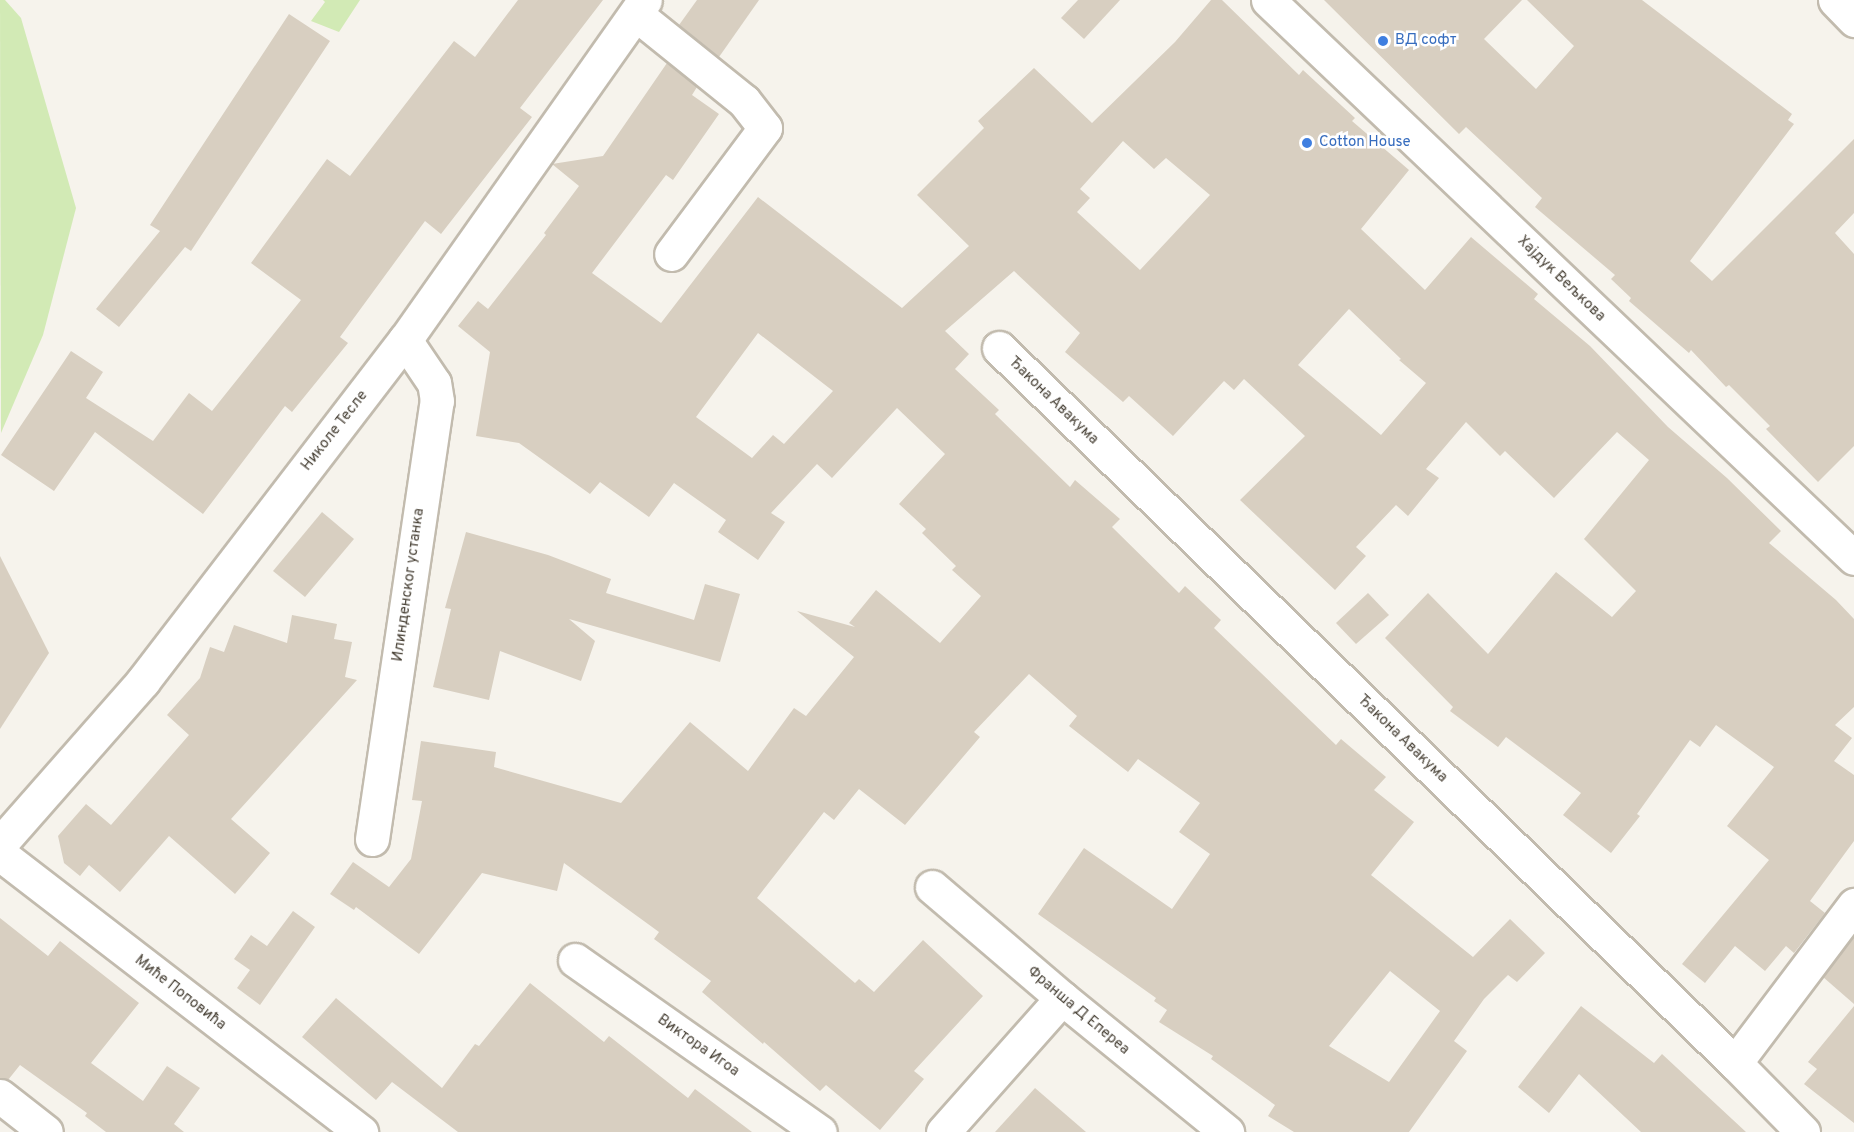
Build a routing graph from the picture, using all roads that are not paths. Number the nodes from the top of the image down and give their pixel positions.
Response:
1 (1268, 0) edge
2 (1835, 0) edge
3 (641, 8) edge
4 (1854, 20) edge
5 (671, 254) dead end
6 (405, 340) junction
7 (999, 348) dead end
8 (1854, 558) edge
9 (372, 839) dead end
10 (0, 844) edge
11 (0, 854) edge
12 (932, 887) dead end
13 (1854, 905) edge
14 (575, 960) dead end
15 (1062, 998) junction
16 (1735, 1063) junction
17 (0, 1096) edge
18 (46, 1132) edge
19 (361, 1132) edge
20 (820, 1132) edge
21 (943, 1132) edge
22 (1227, 1132) edge
23 (1803, 1132) edge

1 - 8 street, Хајдук Вељкова
2 - 4 street
3 - 5 street
3 - 6 street, Николе Тесле
6 - 9 street, Илинденског устанка
6 - 10 street, Николе Тесле
7 - 16 street, Ђакона Авакума
11 - 19 street, Миће Поповића
12 - 15 street, Франша Д Епереа
13 - 16 street
14 - 20 street, Виктора Игоа
15 - 21 street
15 - 22 street, Франша Д Епереа
16 - 23 street, Ђакона Авакума
17 - 18 street

